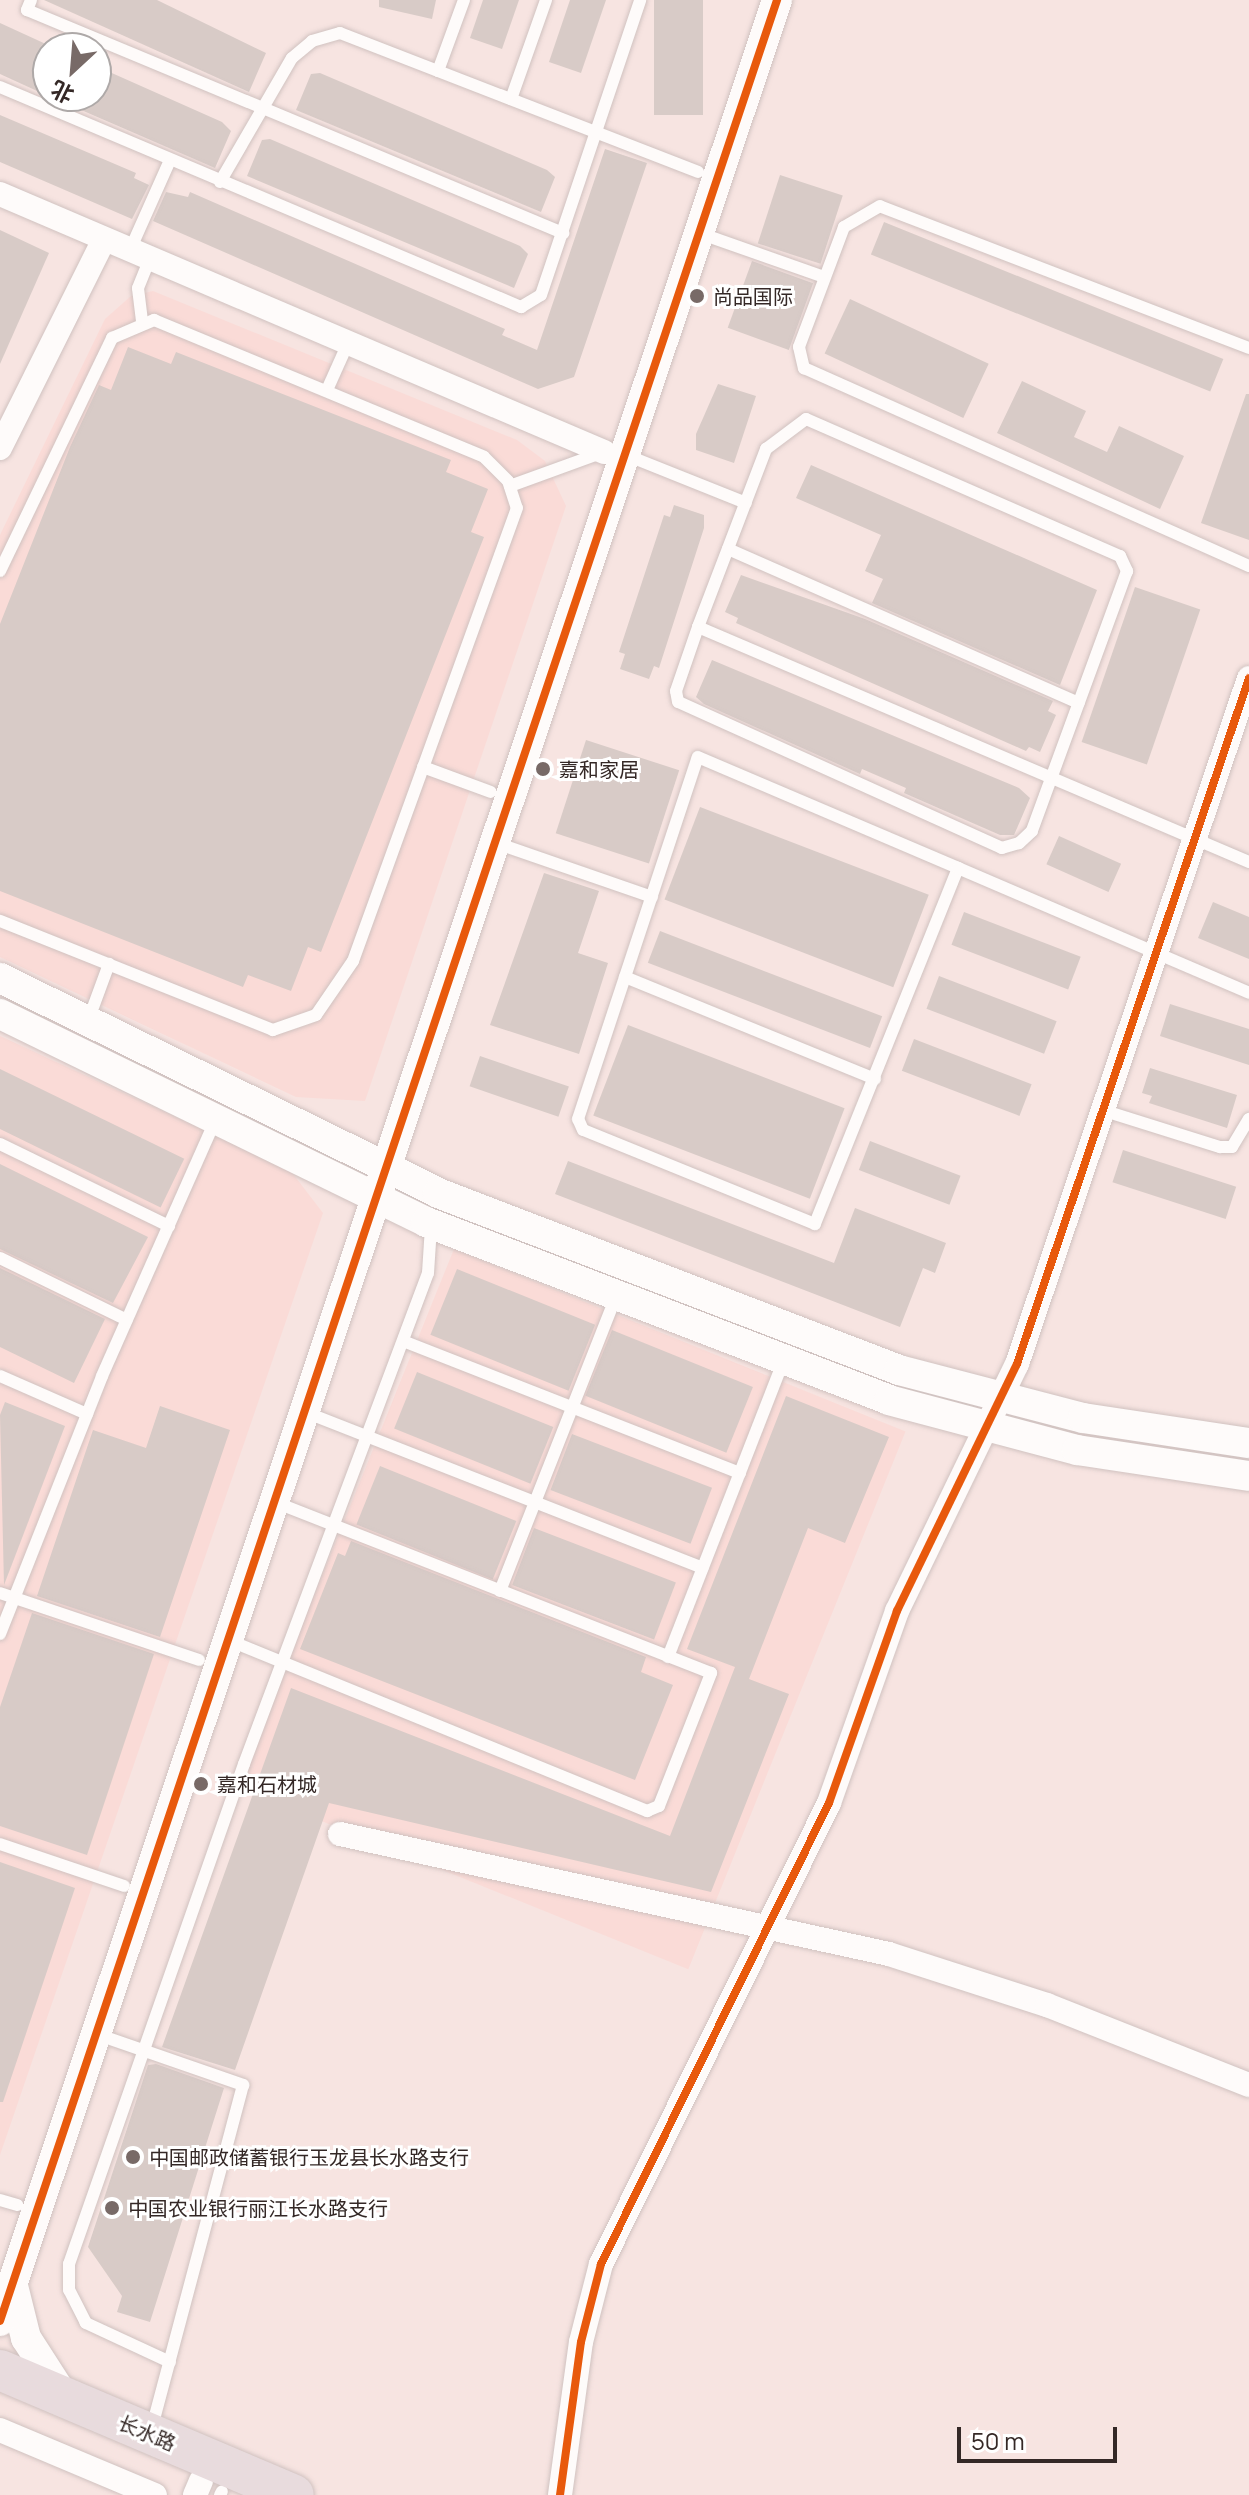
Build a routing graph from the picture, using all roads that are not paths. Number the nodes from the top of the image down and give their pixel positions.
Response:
1 (31, 0) edge
2 (464, 0) edge
3 (546, 0) edge
4 (640, 0) edge
5 (755, 0) edge
6 (777, 0) edge
7 (438, 71) junction
8 (0, 87) edge
9 (511, 99) junction
10 (263, 109) junction
11 (596, 132) junction
12 (170, 160) junction
13 (698, 172) junction
14 (220, 182) junction
15 (0, 194) edge
16 (563, 233) junction
17 (699, 233) junction
18 (104, 239) junction
19 (140, 254) junction
20 (824, 277) junction
21 (142, 321) junction
22 (348, 343) junction
23 (1249, 348) edge
24 (327, 390) junction
25 (0, 448) edge
26 (615, 453) junction
27 (510, 486) junction
28 (746, 503) junction
29 (728, 549) junction
30 (1249, 566) edge
31 (0, 571) edge
32 (698, 627) junction
33 (1249, 678) edge
34 (1079, 703) junction
35 (423, 767) junction
36 (1052, 778) junction
37 (491, 792) junction
38 (1195, 839) junction
39 (496, 842) junction
40 (1249, 862) edge
41 (958, 868) junction
42 (652, 897) junction
43 (0, 921) edge
44 (1157, 954) junction
45 (109, 964) junction
46 (625, 977) junction
47 (0, 978) edge
48 (1249, 993) edge
49 (0, 1014) edge
50 (88, 1021) junction
51 (875, 1079) junction
52 (1105, 1111) junction
53 (216, 1119) junction
54 (1249, 1119) edge
55 (0, 1144) edge
56 (377, 1163) junction
57 (367, 1193) junction
58 (431, 1224) junction
59 (169, 1226) junction
60 (0, 1258) edge
61 (616, 1295) junction
62 (127, 1320) junction
63 (403, 1341) junction
64 (784, 1360) junction
65 (1, 1378) edge
66 (1001, 1400) junction
67 (572, 1407) junction
68 (305, 1412) junction
69 (87, 1414) junction
70 (987, 1429) junction
71 (367, 1436) junction
72 (1249, 1443) edge
73 (740, 1473) junction
74 (1249, 1476) edge
75 (275, 1502) junction
76 (535, 1502) junction
77 (334, 1525) junction
78 (703, 1568) junction
79 (500, 1591) junction
80 (0, 1593) edge
81 (14, 1599) junction
82 (0, 1634) edge
83 (228, 1640) junction
84 (668, 1657) junction
85 (199, 1660) junction
86 (282, 1662) junction
87 (340, 1834) dead end
88 (0, 1844) edge
89 (124, 1886) junction
90 (767, 1927) junction
91 (96, 2034) junction
92 (144, 2051) junction
93 (1249, 2085) edge
94 (8, 2202) edge
95 (0, 2255) edge
96 (13, 2283) junction
97 (0, 2321) edge
98 (170, 2362) junction
99 (0, 2370) edge
100 (0, 2396) edge
101 (66, 2398) junction
102 (0, 2430) edge
103 (150, 2434) junction
104 (214, 2491) edge
105 (155, 2495) edge
106 (294, 2495) edge
107 (560, 2495) edge

1 - 10 lane
2 - 7 lane
3 - 9 lane
4 - 11 lane
5 - 13 street
6 - 17 street
7 - 9 lane
7 - 10 lane
8 - 12 lane
9 - 11 lane
10 - 14 lane
10 - 16 lane
11 - 13 lane
11 - 16 lane
12 - 14 lane
12 - 19 lane
13 - 26 street
14 - 16 lane
15 - 18 street
17 - 20 lane
17 - 26 street
18 - 19 street
18 - 25 street
19 - 21 lane
19 - 22 street
20 - 23 lane
20 - 30 lane
21 - 24 lane
21 - 31 lane
22 - 24 lane
22 - 26 street
24 - 27 lane
26 - 27 lane
26 - 28 lane
26 - 37 street
26 - 39 street
27 - 35 lane
28 - 29 lane
28 - 34 lane
29 - 32 lane
29 - 34 lane
32 - 36 lane
32 - 36 lane
33 - 38 street
34 - 36 lane
35 - 37 lane
35 - 45 lane
36 - 38 lane
37 - 56 street
38 - 40 lane
38 - 44 street
39 - 42 lane
39 - 56 street
41 - 42 lane
41 - 44 lane
41 - 51 lane
42 - 46 lane
43 - 45 lane
44 - 48 lane
44 - 52 street
45 - 50 lane
46 - 51 lane
46 - 51 lane
47 - 50 street
49 - 53 street
50 - 56 street
52 - 54 lane
52 - 66 street
53 - 57 street
53 - 59 lane
55 - 59 lane
56 - 57 street
56 - 66 street
57 - 58 street
57 - 68 street
57 - 85 street
58 - 61 street
58 - 63 lane
59 - 62 lane
60 - 62 lane
61 - 64 street
61 - 67 lane
62 - 69 lane
63 - 67 lane
63 - 71 lane
64 - 70 street
64 - 73 lane
65 - 69 lane
66 - 70 street
66 - 72 street
67 - 73 lane
67 - 76 lane
68 - 71 lane
68 - 75 street
69 - 81 lane
70 - 74 street
70 - 90 street
71 - 76 lane
71 - 77 lane
73 - 78 lane
75 - 77 lane
75 - 83 street
76 - 78 lane
76 - 79 lane
77 - 79 lane
77 - 86 lane
78 - 84 lane
79 - 84 lane
80 - 81 lane
81 - 82 lane
81 - 85 lane
83 - 86 lane
83 - 91 street
84 - 86 lane
85 - 89 street
86 - 92 lane
87 - 90 street
88 - 89 lane
89 - 94 street
90 - 93 street
90 - 107 street
91 - 92 lane
91 - 96 street
92 - 98 lane
92 - 98 lane
94 - 95 street
96 - 97 street
96 - 101 street
98 - 103 lane
99 - 101 highway, 长水路
100 - 104 highway, 长水路
101 - 103 highway, 长水路
102 - 105 street
103 - 106 highway, 长水路

